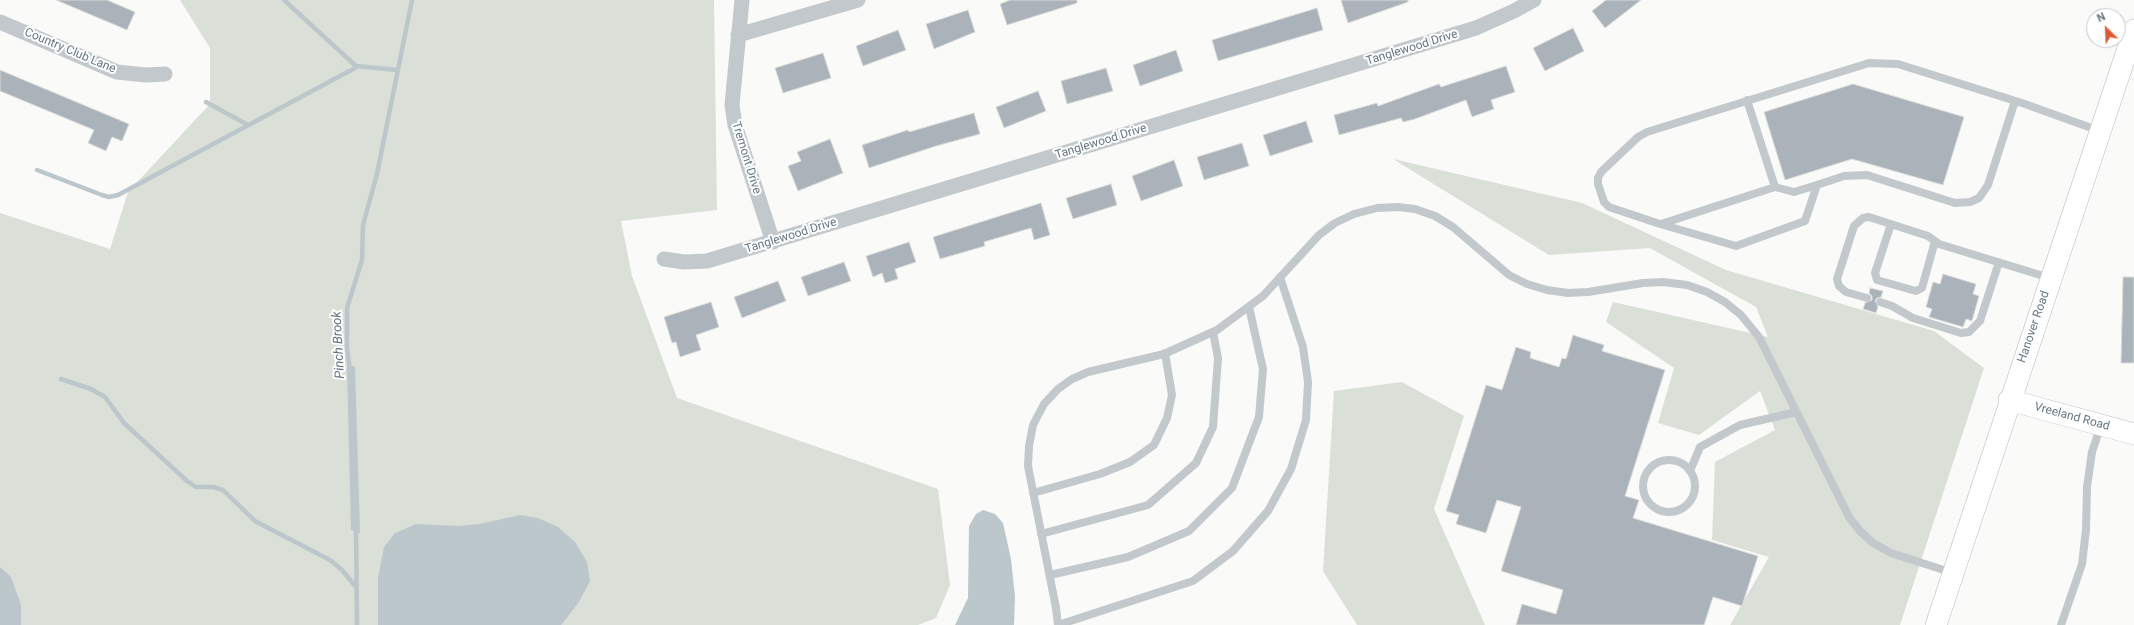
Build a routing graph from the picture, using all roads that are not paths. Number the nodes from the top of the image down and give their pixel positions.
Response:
1 (742, 0) edge
2 (858, 0) edge
3 (1534, 0) edge
4 (0, 22) edge
5 (2134, 30) edge
6 (738, 35) junction
7 (165, 74) dead end
8 (1747, 100) junction
9 (2015, 101) junction
10 (2100, 131) junction
11 (1817, 185) junction
12 (1776, 187) junction
13 (1660, 224) junction
14 (1891, 224) junction
15 (1935, 241) junction
16 (772, 242) junction
17 (664, 259) dead end
18 (1999, 262) junction
19 (1280, 277) junction
20 (2050, 278) junction
21 (1867, 298) dead end
22 (1880, 302) dead end
23 (1250, 307) junction
24 (1213, 332) junction
25 (1165, 353) junction
26 (2009, 400) junction
27 (1796, 412) junction
28 (2101, 425) junction
29 (2134, 434) edge
30 (1690, 471) junction
31 (1033, 493) junction
32 (1041, 534) junction
33 (1953, 573) junction
34 (1050, 575) junction
35 (1058, 625) edge
36 (1936, 625) edge
37 (2060, 625) edge

1 - 6 street, Tremont Drive
2 - 6 street
3 - 16 street, Tanglewood Drive
4 - 7 street, Country Club Lane
5 - 10 street, Hanover Road
6 - 16 street, Tremont Drive
8 - 9 lane
8 - 12 lane
8 - 13 lane
9 - 10 lane
9 - 11 lane
10 - 20 street, Hanover Road
11 - 12 lane
11 - 13 lane
12 - 13 lane
14 - 15 lane
14 - 15 lane
14 - 21 lane
15 - 18 lane
16 - 17 street, Tanglewood Drive
18 - 20 lane
18 - 22 lane
19 - 23 lane
19 - 27 lane
19 - 35 lane
20 - 26 street, Hanover Road
23 - 24 lane
23 - 34 lane
24 - 25 lane
24 - 32 lane
25 - 31 lane
25 - 31 lane
26 - 28 street, Vreeland Road
26 - 33 street, Hanover Road
27 - 30 lane
27 - 33 lane
28 - 29 street, Vreeland Road
28 - 37 lane
30 - 30 lane
31 - 32 lane
32 - 34 lane
33 - 36 street, Hanover Road
34 - 35 lane

